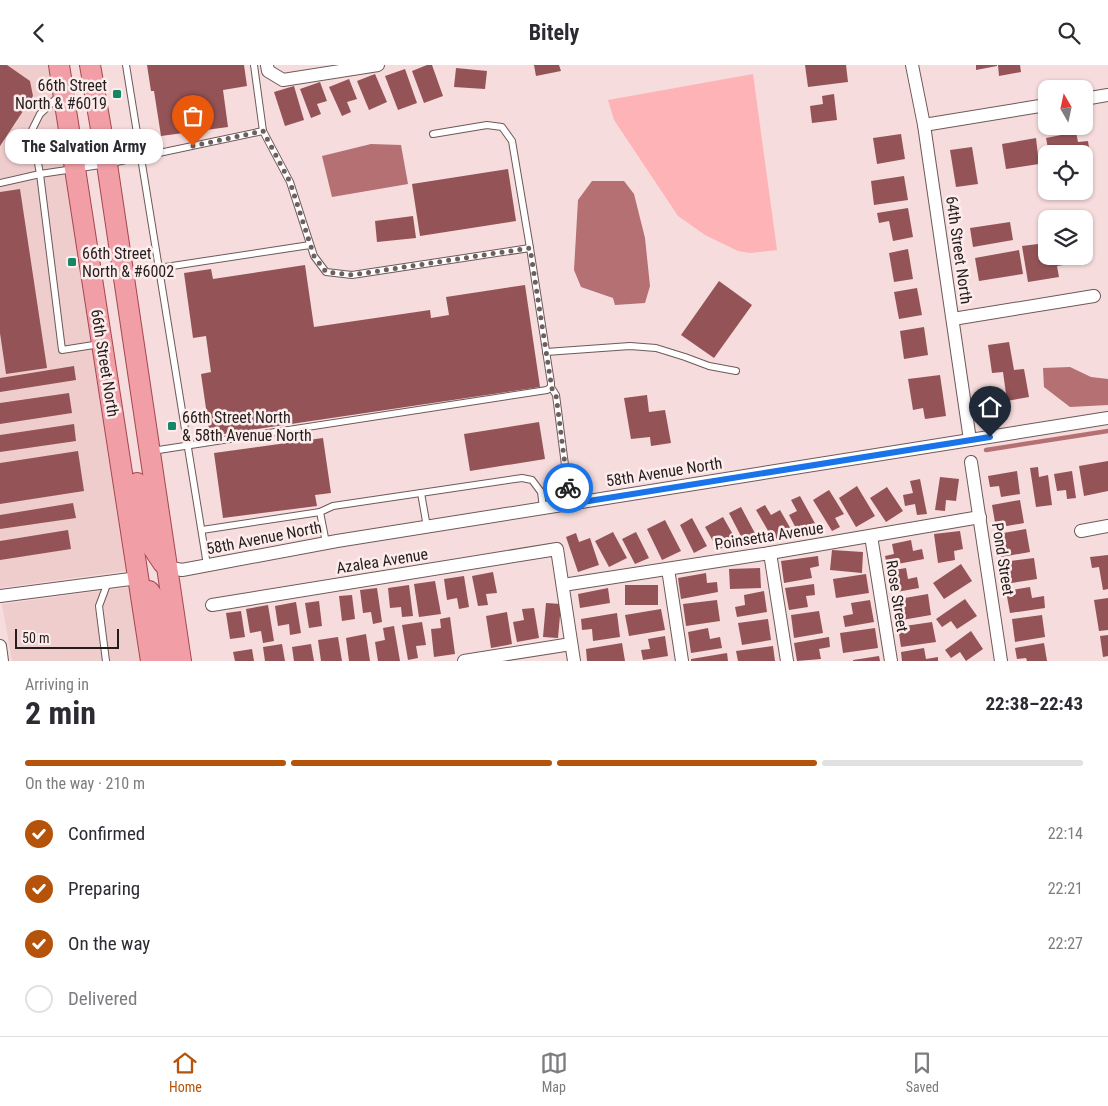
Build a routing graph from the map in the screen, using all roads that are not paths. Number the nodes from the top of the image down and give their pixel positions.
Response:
1 (59, 65) edge
2 (90, 65) edge
3 (126, 65) edge
4 (254, 65) edge
5 (378, 65) edge
6 (912, 65) edge
7 (268, 68) edge
8 (63, 91) junction
9 (1108, 95) edge
10 (1093, 98) edge
11 (1038, 106) edge
12 (924, 125) junction
13 (263, 131) junction
14 (433, 134) dead end
15 (141, 157) junction
16 (107, 165) junction
17 (75, 169) junction
18 (40, 174) junction
19 (0, 183) edge
20 (310, 245) junction
21 (530, 248) junction
22 (159, 269) junction
23 (1094, 296) dead end
24 (953, 319) junction
25 (102, 344) junction
26 (546, 352) junction
27 (736, 371) dead end
28 (108, 384) junction
29 (551, 387) junction
30 (1108, 418) edge
31 (970, 440) junction
32 (188, 447) junction
33 (149, 452) junction
34 (972, 462) dead end
35 (421, 493) junction
36 (570, 504) junction
37 (543, 508) junction
38 (320, 512) junction
39 (980, 517) junction
40 (1108, 526) edge
41 (427, 527) junction
42 (202, 530) junction
43 (1081, 531) dead end
44 (871, 535) junction
45 (326, 543) junction
46 (770, 553) junction
47 (207, 565) junction
48 (166, 567) junction
49 (668, 569) junction
50 (138, 578) junction
51 (108, 582) junction
52 (564, 585) junction
53 (0, 596) edge
54 (212, 605) dead end
55 (571, 644) junction
56 (0, 646) edge
57 (2, 661) edge
58 (106, 661) edge
59 (151, 661) edge
60 (166, 661) edge
61 (180, 661) edge
62 (464, 661) edge
63 (574, 661) edge
64 (682, 661) edge
65 (787, 661) edge
66 (891, 661) edge
67 (1002, 661) edge

1 - 8 main road, 66th Street North
2 - 16 main road, 66th Street North
3 - 15 lane
4 - 13 lane
5 - 7 street
6 - 12 street, 64th Street North
8 - 17 main road, 66th Street North
8 - 18 lane
9 - 10 street
11 - 12 street
12 - 24 street, 64th Street North
13 - 15 lane
13 - 20 lane
14 - 21 lane
15 - 16 lane
15 - 22 lane
16 - 17 lane
16 - 33 main road, 66th Street North
17 - 18 lane
17 - 25 main road, 66th Street North
18 - 19 lane
18 - 25 lane
20 - 21 lane
20 - 22 lane
21 - 26 lane
22 - 32 lane
23 - 24 street
24 - 31 street, 64th Street North
25 - 28 main road, 66th Street North
26 - 27 lane
26 - 29 lane
28 - 48 main road
28 - 50 main road, 66th Street North
29 - 32 lane
29 - 36 lane
30 - 31 street, 58th Avenue North
31 - 36 street, 58th Avenue North
32 - 33 lane
32 - 42 lane
33 - 48 main road, 66th Street North
34 - 39 street, Pond Street
35 - 37 lane
35 - 38 lane
35 - 41 lane
36 - 37 street, 58th Avenue North
37 - 41 street, 58th Avenue North
38 - 42 lane
38 - 45 lane
39 - 44 street, Poinsetta Avenue
39 - 67 street, Pond Street
40 - 43 street
41 - 45 street, 58th Avenue North
42 - 47 lane
44 - 46 street, Poinsetta Avenue
44 - 66 street, Rose Street
45 - 47 street, 58th Avenue North
46 - 49 street, Poinsetta Avenue
46 - 65 street
47 - 48 street, 58th Avenue North
48 - 61 main road, 66th Street North
49 - 52 street, Poinsetta Avenue
49 - 64 street
50 - 51 street
50 - 59 main road, 66th Street North
50 - 60 main road
51 - 53 street
51 - 58 lane
52 - 54 street, Azalea Avenue
52 - 55 street
55 - 62 street
55 - 63 street
56 - 57 street

